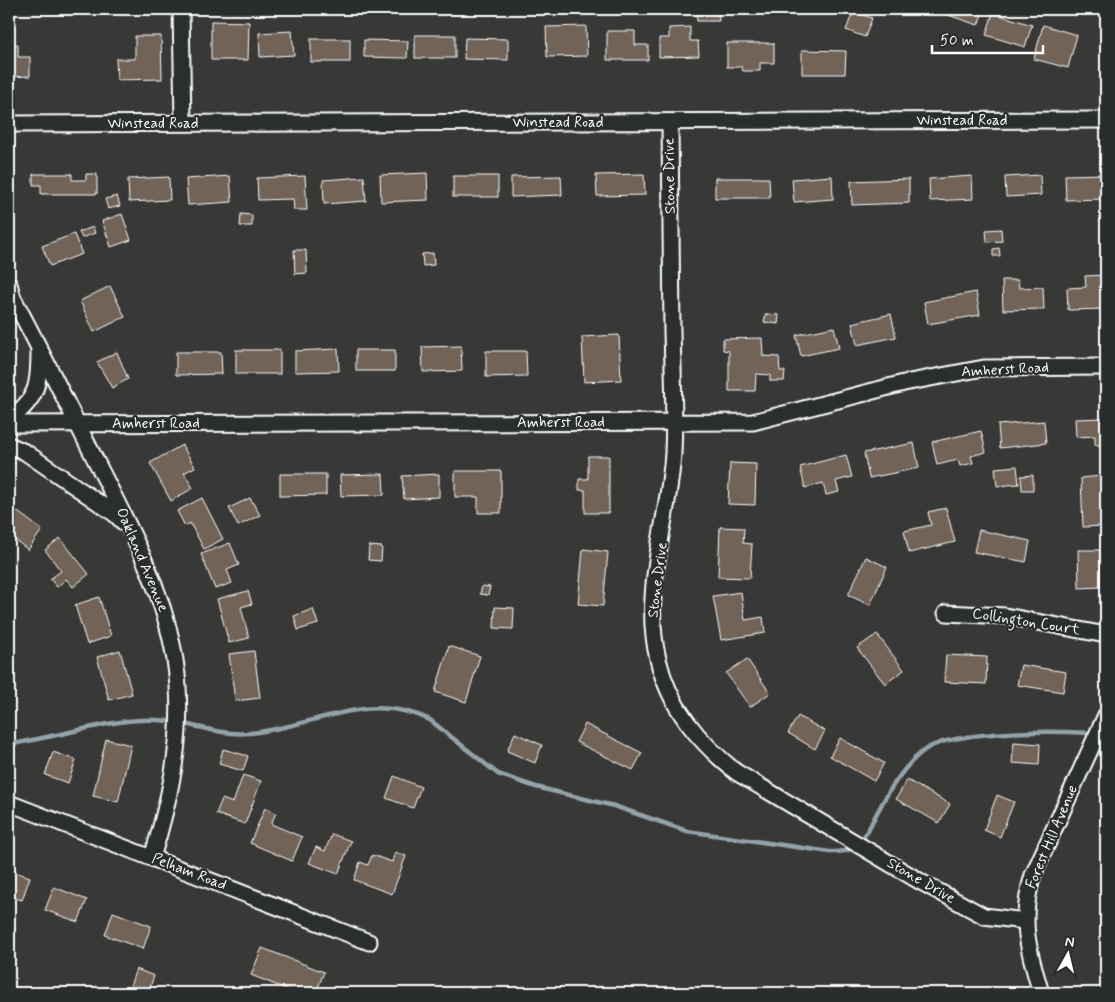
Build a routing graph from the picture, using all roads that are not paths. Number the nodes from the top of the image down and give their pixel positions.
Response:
1 (181, 9) edge
2 (1106, 120) edge
3 (183, 123) junction
4 (670, 123) junction
5 (9, 124) edge
6 (9, 284) edge
7 (39, 346) junction
8 (1106, 368) edge
9 (9, 420) edge
10 (674, 422) junction
11 (9, 424) edge
12 (78, 424) junction
13 (9, 445) edge
14 (128, 527) junction
15 (946, 613) dead end
16 (1106, 635) edge
17 (1106, 715) edge
18 (9, 803) edge
19 (152, 858) junction
20 (1024, 921) junction
21 (369, 942) dead end
22 (1040, 993) edge

1 - 3 street
2 - 4 street, Winstead Road
3 - 4 street, Winstead Road
3 - 5 street, Winstead Road
4 - 10 street, Stone Drive
6 - 7 street, Oakland Avenue
7 - 9 street
7 - 12 street, Oakland Avenue
8 - 10 street, Amherst Road
10 - 12 street, Amherst Road
10 - 20 street, Stone Drive
11 - 12 street, Amherst Road
12 - 14 street, Oakland Avenue
13 - 14 street
14 - 19 street, Oakland Avenue
15 - 16 street, Collington Court
17 - 20 street, Forest Hill Avenue
18 - 19 street, Pelham Road
19 - 21 street, Pelham Road
20 - 22 street, Forest Hill Avenue

